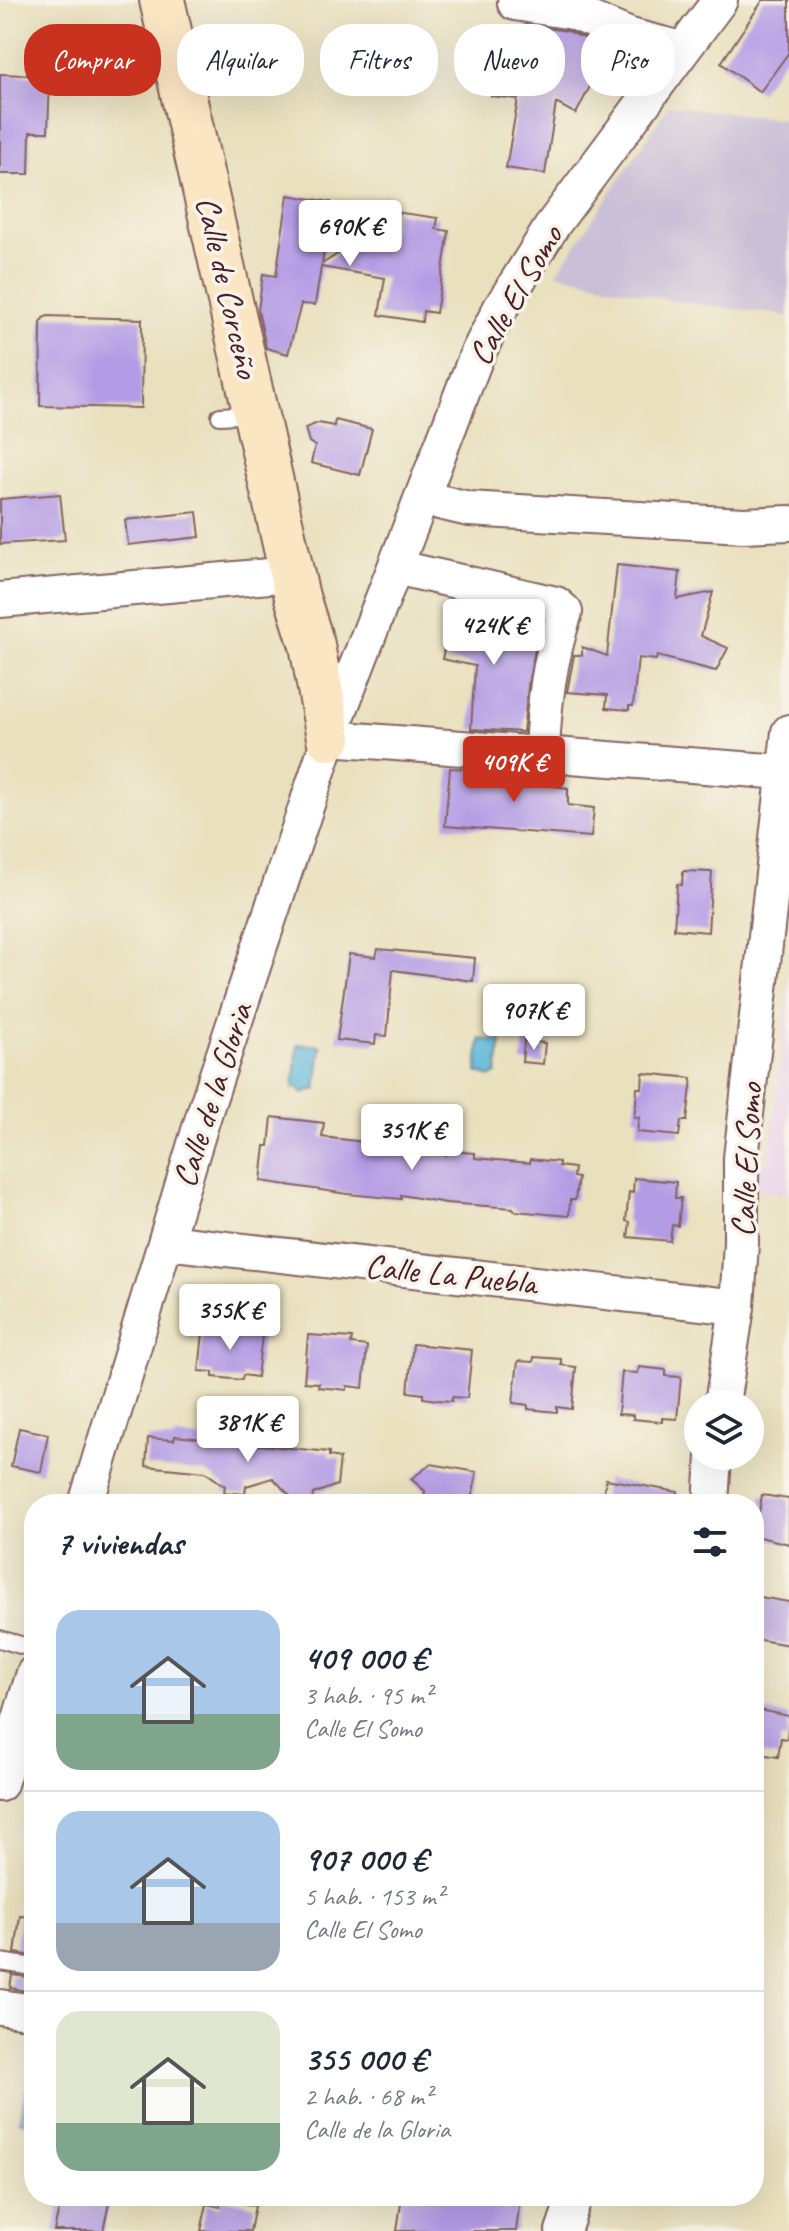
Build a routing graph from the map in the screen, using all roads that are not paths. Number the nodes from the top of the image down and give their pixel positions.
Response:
1 (162, 0) edge
2 (720, 0) edge
3 (515, 3) dead end
4 (681, 49) junction
5 (422, 498) junction
6 (787, 528) edge
7 (395, 567) junction
8 (292, 574) junction
9 (0, 600) edge
10 (312, 645) junction
11 (348, 689) junction
12 (789, 732) edge
13 (329, 738) junction
14 (542, 753) junction
15 (783, 772) junction
16 (166, 1242) junction
17 (737, 1307) junction
18 (724, 1390) edge
19 (713, 1470) edge
20 (89, 1494) edge
21 (712, 1494) edge
22 (0, 1639) edge
23 (24, 1646) edge
24 (24, 1706) edge
25 (0, 1784) edge
26 (0, 1962) edge
27 (24, 1966) edge
28 (0, 2007) edge
29 (24, 2011) edge
30 (572, 2206) edge
31 (563, 2231) edge

1 - 8 main road, Calle de Corceño
2 - 4 street, Calle El Somo
3 - 4 street
4 - 5 street, Calle El Somo
5 - 6 street
5 - 7 street, Calle El Somo
7 - 11 street, Calle El Somo
7 - 14 street
8 - 9 street
8 - 10 main road, Calle de Corceño
10 - 11 main road, Calle de Corceño
10 - 13 main road, Calle de Corceño
11 - 13 street, Calle de la Gloria
12 - 15 street, Calle El Somo
13 - 14 street
13 - 16 street, Calle de la Gloria
14 - 15 street
15 - 17 street, Calle El Somo
16 - 17 street, Calle La Puebla
16 - 20 street, Calle de la Gloria
17 - 18 street, Calle El Somo
19 - 21 street
22 - 23 lane
24 - 25 street
26 - 27 lane
28 - 29 street
30 - 31 street

